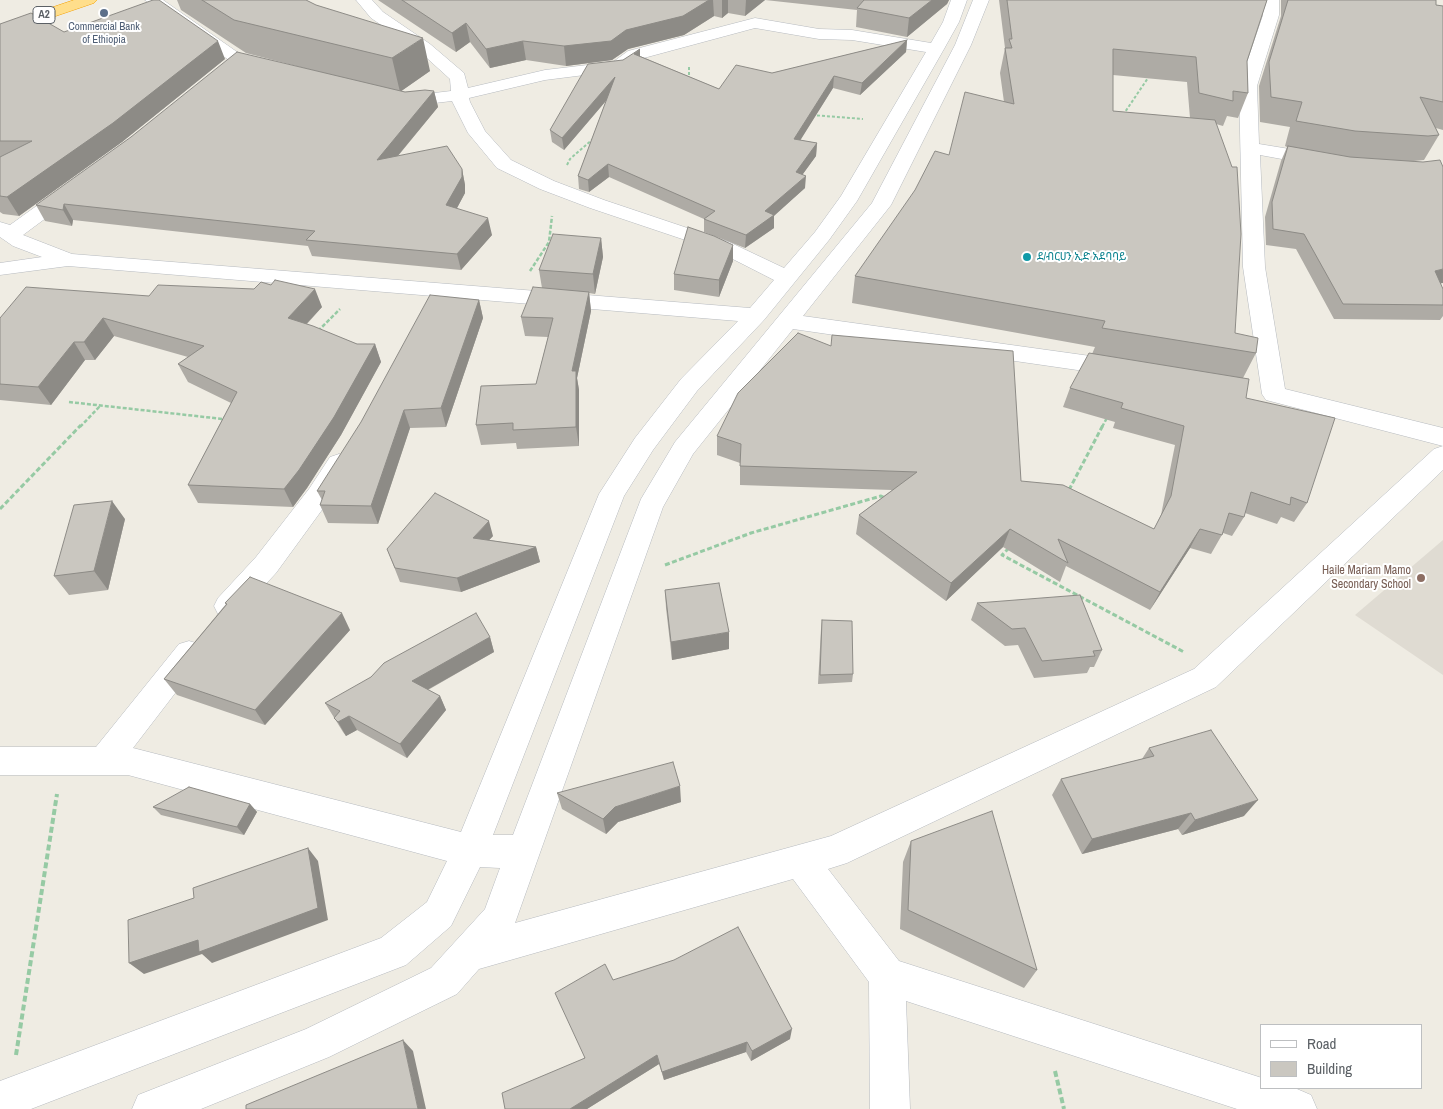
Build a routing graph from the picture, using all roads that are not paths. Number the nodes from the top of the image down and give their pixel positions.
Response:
1 (89, 0) edge
2 (153, 0) edge
3 (364, 0) edge
4 (959, 0) edge
5 (982, 0) edge
6 (1271, 0) edge
7 (0, 30) edge
8 (936, 49) junction
9 (224, 71) edge
10 (380, 94) edge
11 (460, 95) junction
12 (1250, 148) junction
13 (1342, 164) edge
14 (82, 182) edge
15 (5, 232) edge
16 (69, 260) junction
17 (0, 269) edge
18 (787, 278) junction
19 (436, 289) junction
20 (422, 314) edge
21 (756, 315) junction
22 (786, 322) junction
23 (1128, 369) edge
24 (1443, 437) edge
25 (354, 439) edge
26 (1443, 455) edge
27 (0, 761) edge
28 (104, 761) junction
29 (470, 851) junction
30 (524, 852) junction
31 (800, 861) junction
32 (468, 954) junction
33 (887, 976) junction
34 (5, 1100) edge
35 (152, 1109) edge
36 (890, 1109) edge
37 (1297, 1109) edge

1 - 7 highway, A2
2 - 9 street
3 - 11 street
4 - 8 street
5 - 22 street
6 - 12 street
8 - 11 street
8 - 18 street
10 - 11 street
11 - 18 street
12 - 13 street
12 - 24 street
14 - 15 street
15 - 16 street
16 - 17 street
16 - 19 street
18 - 21 street
19 - 20 street
19 - 21 street
21 - 29 street
22 - 23 street
22 - 30 street
25 - 28 street
26 - 31 street
27 - 28 street
28 - 29 street
29 - 30 street
29 - 34 street
30 - 32 street
31 - 32 street
31 - 33 street
32 - 35 street
33 - 36 street
33 - 37 street

